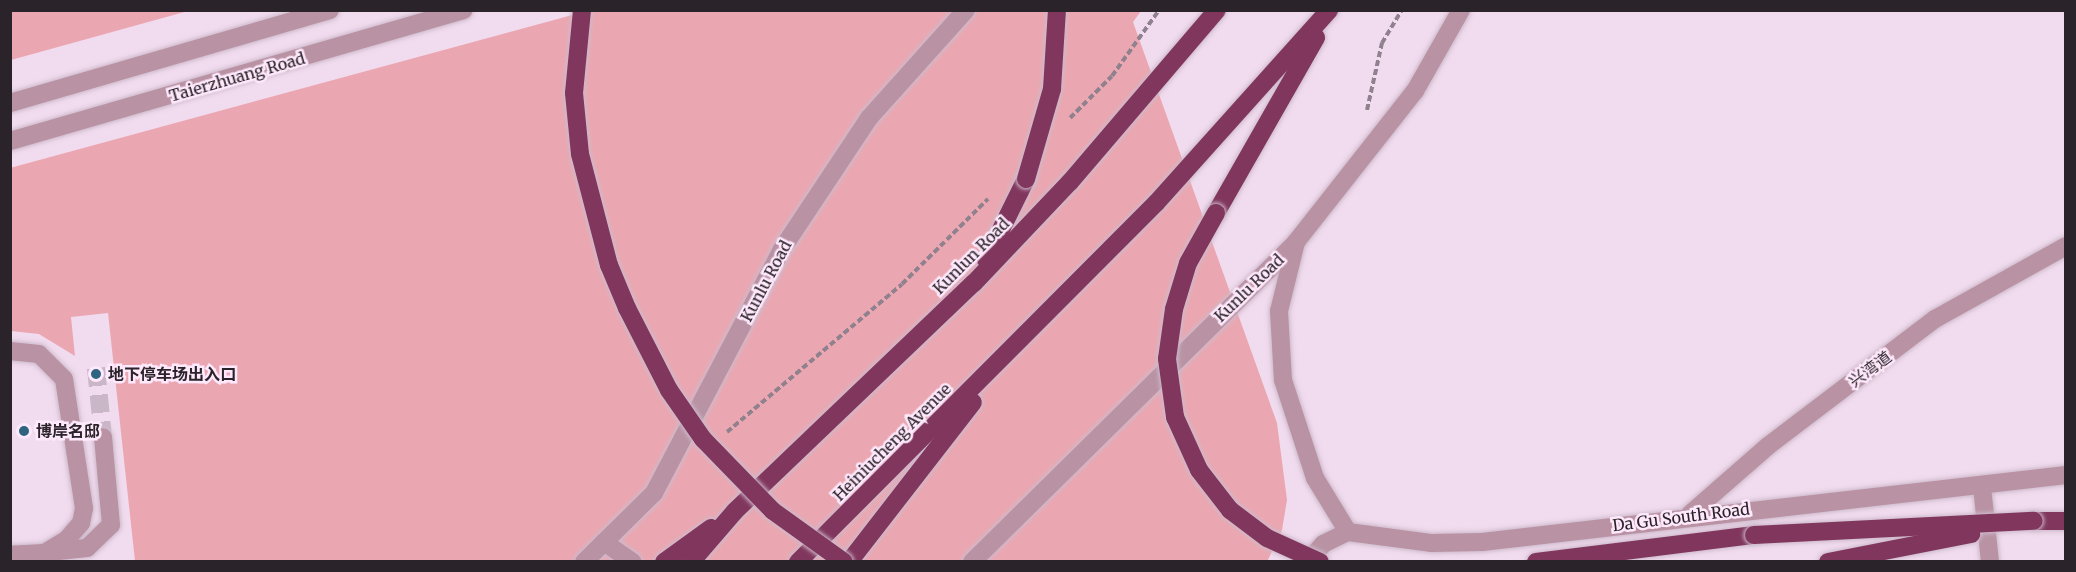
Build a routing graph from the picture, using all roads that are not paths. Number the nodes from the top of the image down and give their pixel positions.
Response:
1 (330, 10) edge
2 (462, 10) edge
3 (582, 10) edge
4 (966, 10) edge
5 (1057, 10) edge
6 (1217, 10) edge
7 (1331, 10) edge
8 (1461, 10) edge
9 (10, 103) edge
10 (10, 141) edge
11 (1296, 242) junction
12 (2066, 246) edge
13 (974, 283) junction
14 (10, 351) edge
15 (1012, 351) junction
16 (103, 437) tunnel mouth
17 (2066, 475) edge
18 (1982, 487) junction
19 (735, 511) junction
20 (1690, 514) junction
21 (2034, 521) junction
22 (2066, 521) edge
23 (1348, 532) junction
24 (604, 542) junction
25 (44, 553) junction
26 (10, 555) edge
27 (584, 561) edge
28 (633, 561) edge
29 (664, 561) edge
30 (692, 561) edge
31 (798, 561) edge
32 (843, 561) edge
33 (849, 561) edge
34 (972, 561) edge
35 (1307, 561) edge
36 (1320, 561) edge
37 (1536, 561) edge
38 (1828, 561) edge
39 (1990, 561) edge

1 - 9 street
2 - 10 street, Taierzhuang Road
3 - 32 highway, bridge
4 - 24 street, Kunlu Road
5 - 13 highway, bridge
6 - 13 highway, Kunlun Road
7 - 15 highway
7 - 36 highway, bridge
8 - 11 street, Kunlu Road
11 - 23 street, Kunlu Road
11 - 34 street, Kunlu Road
12 - 20 street, 兴湾道
13 - 19 highway, Kunlun Road
14 - 25 street
15 - 31 highway, Heiniucheng Avenue
15 - 33 highway
16 - 25 street
17 - 18 street, Da Gu South Road
18 - 20 street, Da Gu South Road
18 - 39 street
19 - 29 highway
19 - 30 highway
20 - 23 street, Da Gu South Road
21 - 22 highway
21 - 37 highway, bridge
21 - 38 highway, bridge
23 - 35 street
24 - 27 street, Kunlu Road
24 - 28 street
25 - 26 street

